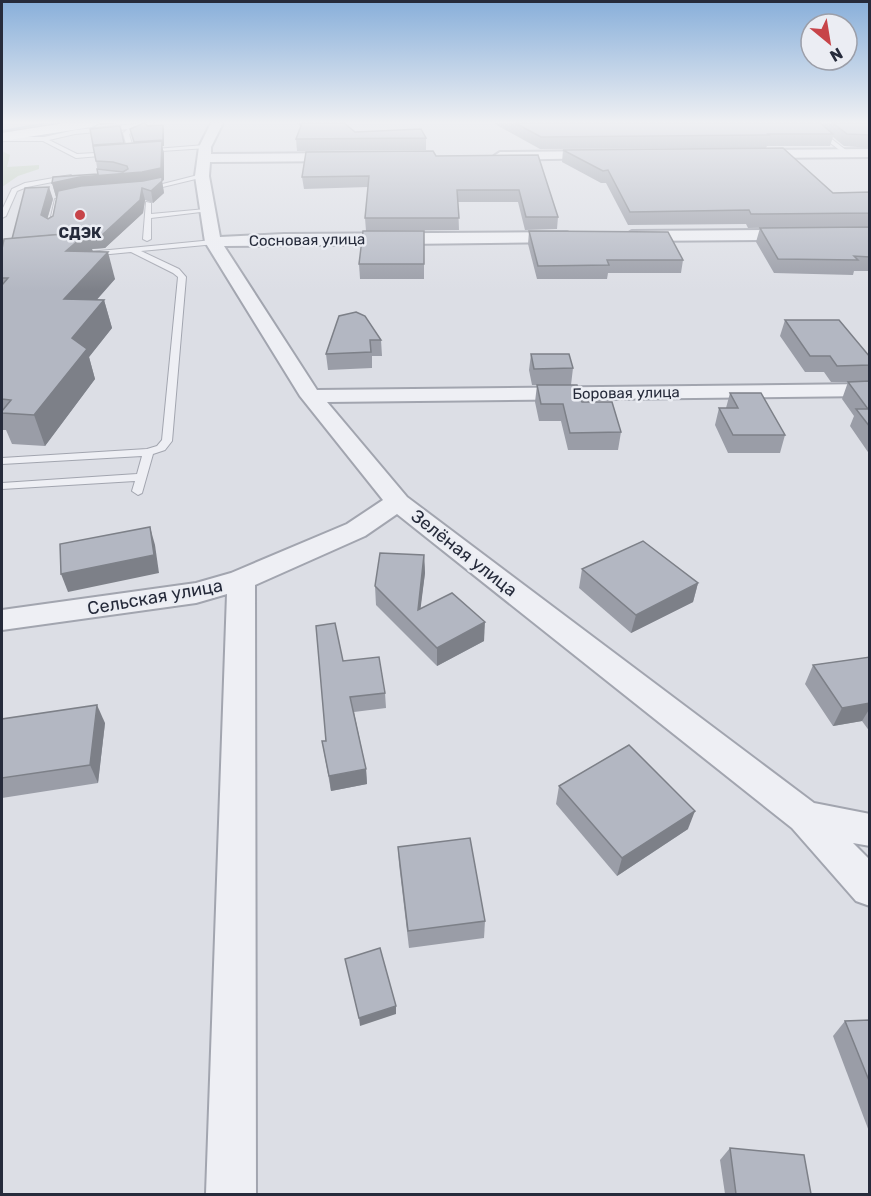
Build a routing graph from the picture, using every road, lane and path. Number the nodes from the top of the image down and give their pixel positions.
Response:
1 (65, 179) edge
2 (177, 179) edge
3 (204, 179) edge
4 (135, 190) edge
5 (84, 194) edge
6 (148, 203) edge
7 (206, 211) junction
8 (2, 216) edge
9 (148, 216) junction
10 (51, 228) edge
11 (870, 234) edge
12 (619, 236) edge
13 (583, 237) edge
14 (147, 239) dead end
15 (213, 242) junction
16 (134, 251) junction
17 (76, 255) edge
18 (870, 390) edge
19 (311, 396) junction
20 (148, 452) junction
21 (2, 461) edge
22 (142, 477) junction
23 (2, 486) edge
24 (138, 491) dead end
25 (398, 502) junction
26 (241, 580) junction
27 (2, 620) edge
28 (806, 817) junction
29 (870, 830) edge
30 (870, 888) edge
31 (231, 1194) edge

1 - 8 lane
2 - 4 lane
3 - 7 street, Зелёная улица
5 - 10 lane
6 - 9 lane
7 - 9 lane
7 - 15 street, Зелёная улица
9 - 14 lane
11 - 12 street
13 - 15 street, Сосновая улица
15 - 16 lane
15 - 19 street, Зелёная улица
16 - 17 lane
16 - 20 lane
18 - 19 street, Боровая улица
19 - 25 street, Зелёная улица
20 - 21 lane
20 - 22 lane
22 - 23 lane
22 - 24 lane
25 - 26 street, Сельская улица
25 - 28 street, Зелёная улица
26 - 27 street, Сельская улица
26 - 31 street
28 - 29 street
28 - 30 street, Зелёная улица

